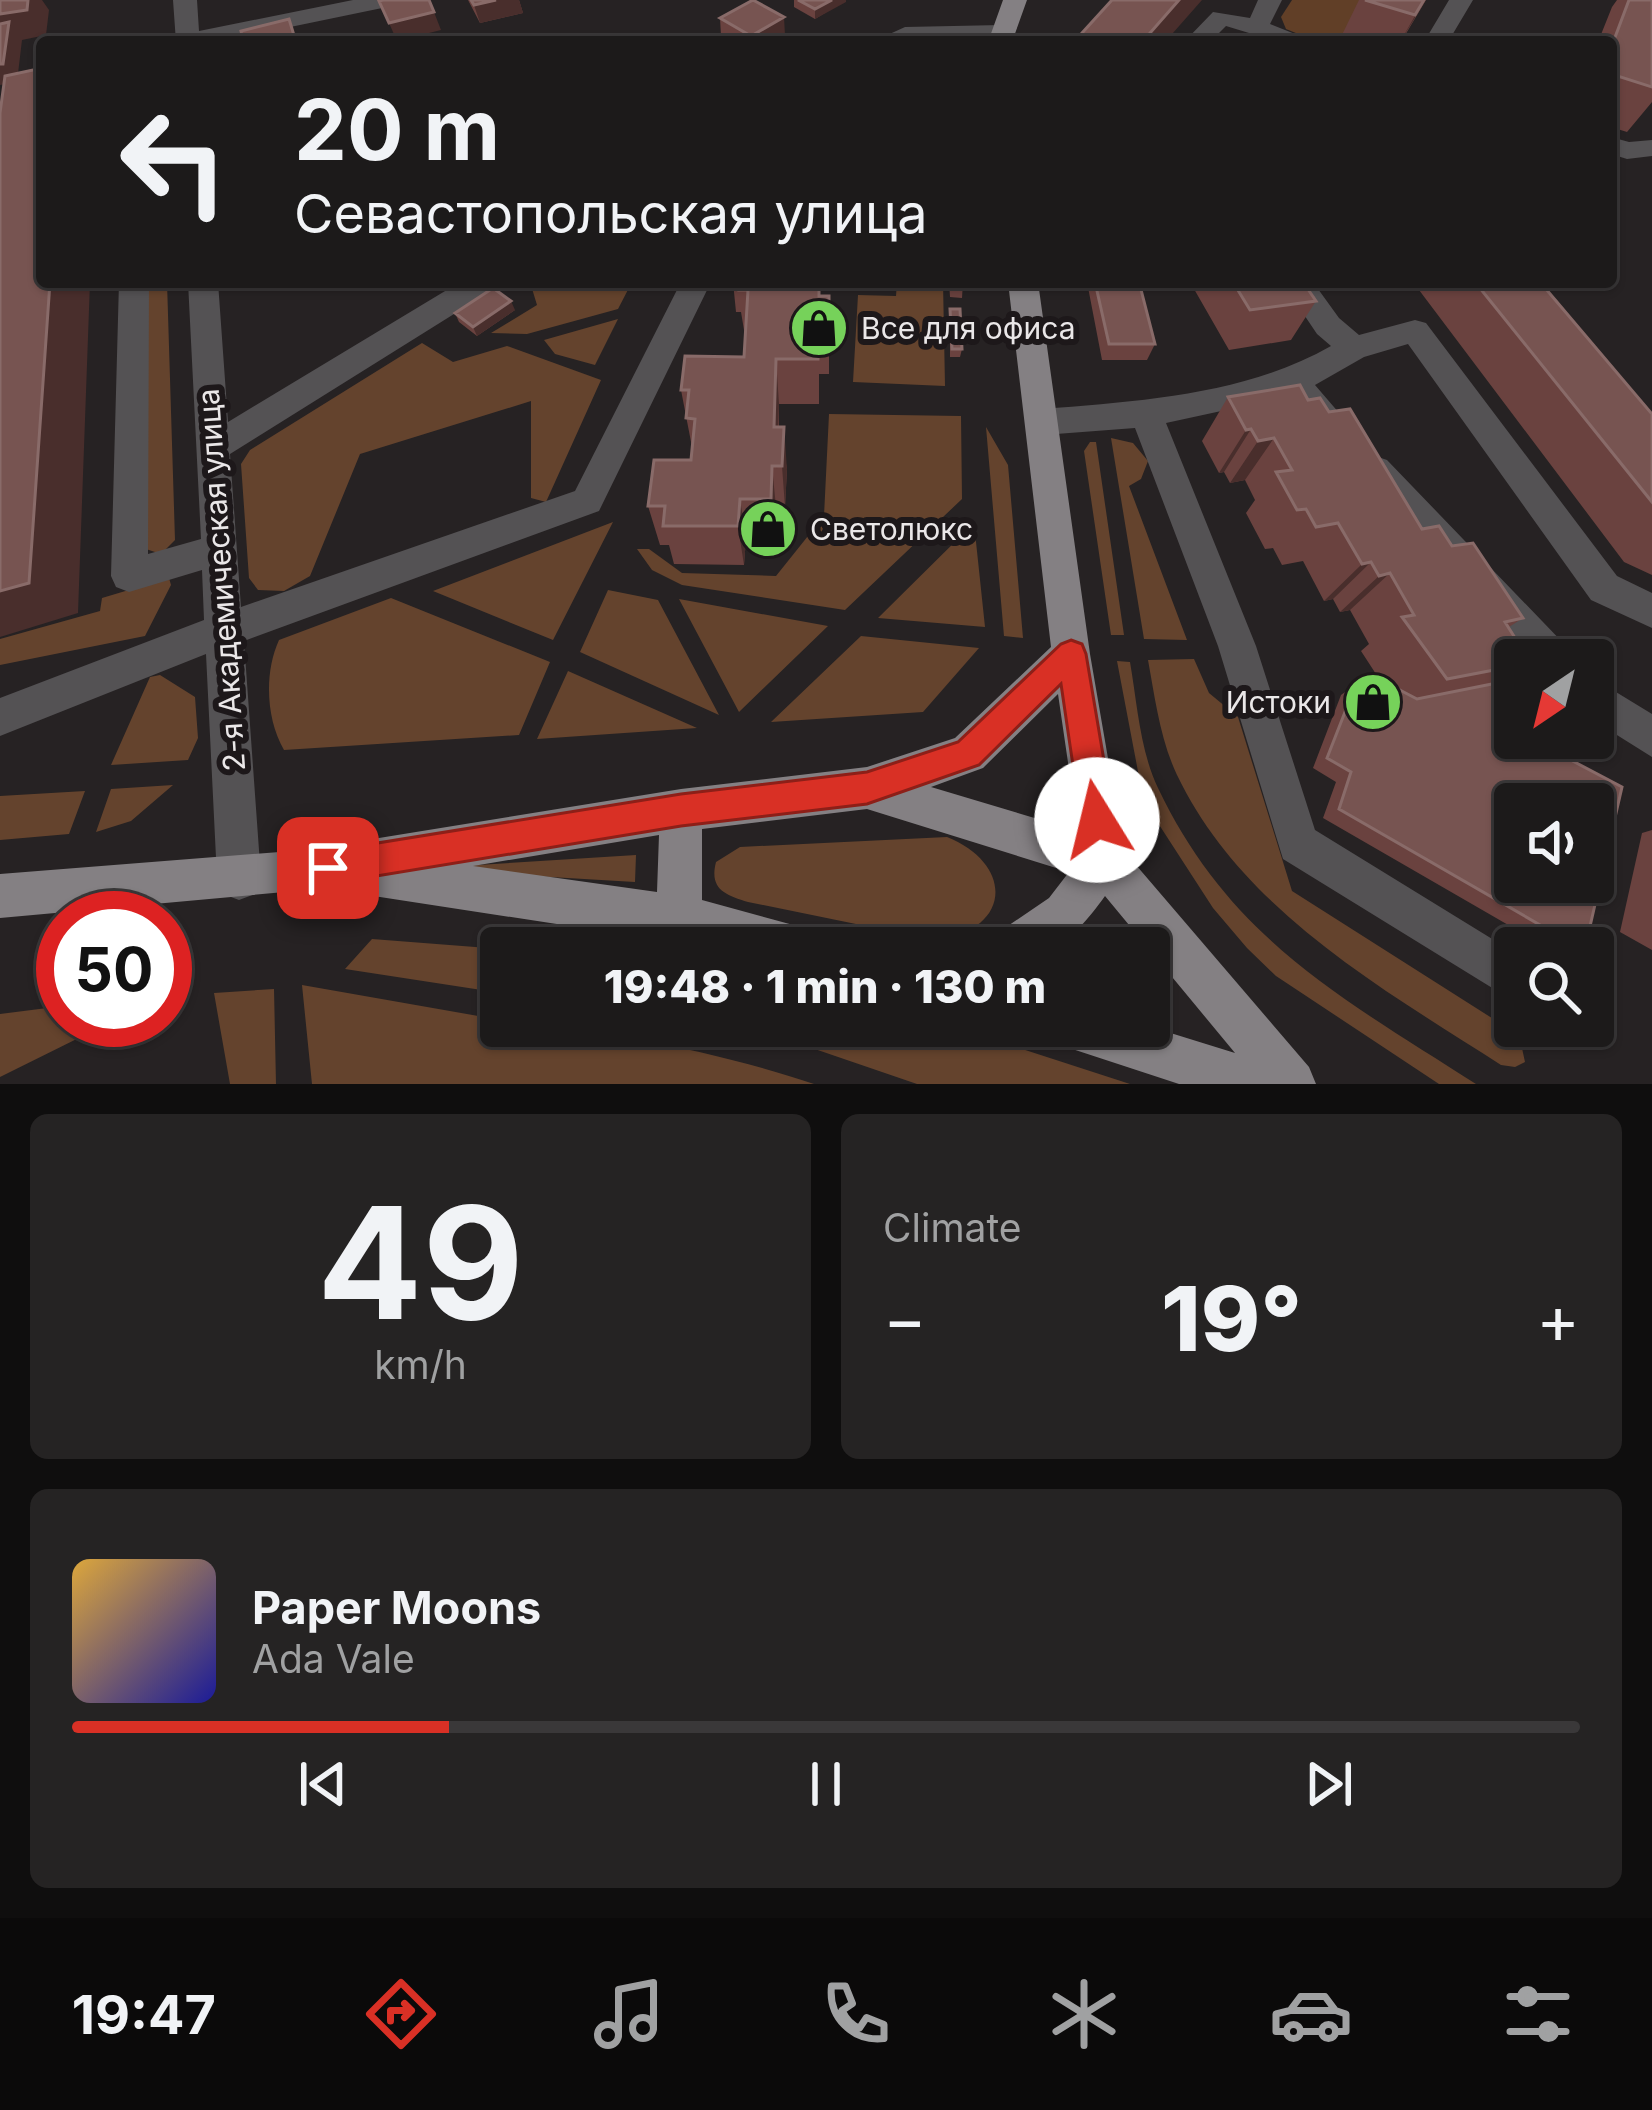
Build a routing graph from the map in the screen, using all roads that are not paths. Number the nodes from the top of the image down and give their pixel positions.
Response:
1 (185, 0) edge
2 (387, 0) edge
3 (1015, 0) edge
4 (1270, 0) edge
5 (1461, 0) edge
6 (1257, 27) junction
7 (188, 36) edge
8 (216, 36) edge
9 (900, 36) edge
10 (968, 36) edge
11 (1000, 36) edge
12 (1202, 36) edge
13 (1285, 36) edge
14 (1440, 36) edge
15 (1617, 147) edge
16 (1652, 148) edge
17 (134, 288) edge
18 (202, 288) edge
19 (473, 288) edge
20 (693, 288) edge
21 (1024, 288) edge
22 (1301, 288) edge
23 (1354, 348) junction
24 (1293, 383) junction
25 (1146, 414) junction
26 (1043, 422) junction
27 (213, 448) junction
28 (219, 549) junction
29 (1652, 611) edge
30 (224, 631) junction
31 (1533, 639) edge
32 (1071, 654) junction
33 (1614, 711) edge
34 (0, 717) edge
35 (1652, 736) edge
36 (867, 788) junction
37 (681, 810) junction
38 (1104, 861) junction
39 (328, 868) junction
40 (239, 878) junction
41 (0, 896) edge
42 (679, 917) junction
43 (719, 927) edge
44 (1046, 927) edge
45 (1494, 966) edge
46 (1138, 1047) edge
47 (1256, 1084) edge
48 (1292, 1084) edge

1 - 7 street
2 - 8 street
3 - 11 main road
4 - 6 street
5 - 14 street
6 - 12 street
6 - 13 street
9 - 10 street
15 - 16 street
17 - 28 street
18 - 27 street, 2-я Академическая улица
19 - 27 street
20 - 30 street
21 - 26 main road
22 - 23 street
23 - 24 street
23 - 29 street
24 - 25 street
24 - 31 street
25 - 26 street
25 - 45 street
26 - 32 main road
27 - 28 street, 2-я Академическая улица
28 - 30 street, 2-я Академическая улица
30 - 34 street
30 - 40 street, 2-я Академическая улица
32 - 36 main road
32 - 38 main road
33 - 35 street
36 - 37 main road
36 - 38 main road
37 - 39 main road
37 - 42 main road
38 - 44 main road
38 - 48 main road
39 - 40 main road
39 - 42 main road
40 - 41 main road
42 - 43 main road
46 - 47 main road

